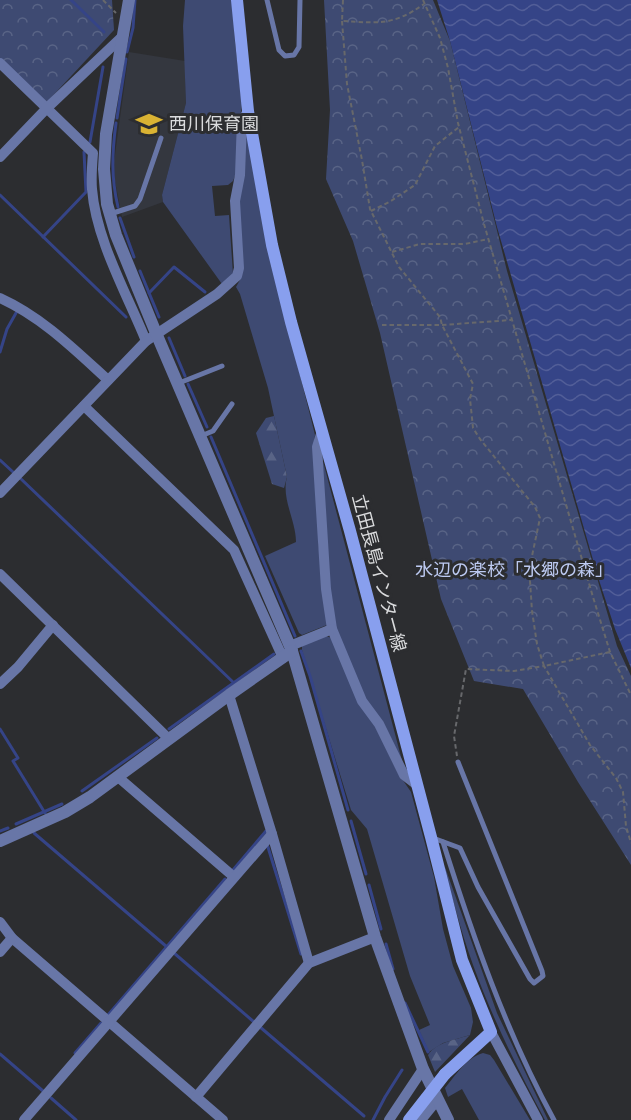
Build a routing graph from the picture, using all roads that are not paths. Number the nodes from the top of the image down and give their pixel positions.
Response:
1 (129, 0) edge
2 (237, 0) edge
3 (267, 0) edge
4 (300, 0) edge
5 (123, 36) junction
6 (0, 63) edge
7 (47, 108) junction
8 (248, 111) junction
9 (161, 138) dead end
10 (0, 157) edge
11 (110, 214) junction
12 (0, 298) edge
13 (151, 337) junction
14 (222, 366) dead end
15 (108, 380) junction
16 (177, 384) junction
17 (232, 404) dead end
18 (84, 406) junction
19 (321, 434) junction
20 (199, 436) junction
21 (0, 493) edge
22 (0, 574) edge
23 (53, 625) junction
24 (332, 629) junction
25 (288, 652) junction
26 (0, 684) edge
27 (229, 695) junction
28 (169, 739) junction
29 (458, 762) road end
30 (118, 777) junction
31 (417, 785) junction
32 (272, 834) junction
33 (437, 839) junction
34 (0, 841) edge
35 (234, 877) junction
36 (0, 922) edge
37 (375, 937) junction
38 (12, 938) junction
39 (0, 952) edge
40 (309, 963) junction
41 (109, 1022) junction
42 (491, 1032) junction
43 (423, 1069) junction
44 (196, 1096) junction
45 (438, 1100) junction
46 (24, 1120) edge
47 (224, 1120) edge
48 (389, 1120) edge
49 (409, 1120) edge
50 (421, 1120) edge
51 (448, 1120) edge
52 (538, 1120) edge
53 (554, 1120) edge

1 - 5 street
2 - 8 main road, 立田長島インター線
3 - 4 lane
5 - 7 street
5 - 11 street
6 - 7 street
7 - 10 street
7 - 13 street
8 - 13 street
8 - 19 main road, 立田長島インター線
9 - 11 lane
11 - 13 street
12 - 15 street
13 - 15 street
13 - 16 street
14 - 16 lane
15 - 18 street
16 - 20 street
17 - 20 lane
18 - 21 street
18 - 25 street
19 - 24 street
19 - 31 main road, 立田長島インター線
20 - 25 street
22 - 23 street
23 - 26 street
23 - 28 street
24 - 25 street
24 - 31 street
25 - 27 street
25 - 37 street
27 - 28 street
27 - 32 street
28 - 30 street
29 - 33 lane
30 - 34 street
30 - 35 street
31 - 33 main road, 立田長島インター線
32 - 35 street
32 - 40 street
33 - 42 main road, 立田長島インター線
33 - 53 lane
35 - 41 street
36 - 38 street
37 - 40 street
37 - 43 street
38 - 39 street
38 - 41 street
40 - 44 street
41 - 44 street
41 - 46 street
42 - 49 main road, bridge
42 - 52 street
43 - 45 street
43 - 48 street
44 - 47 street
45 - 50 street
45 - 51 street

